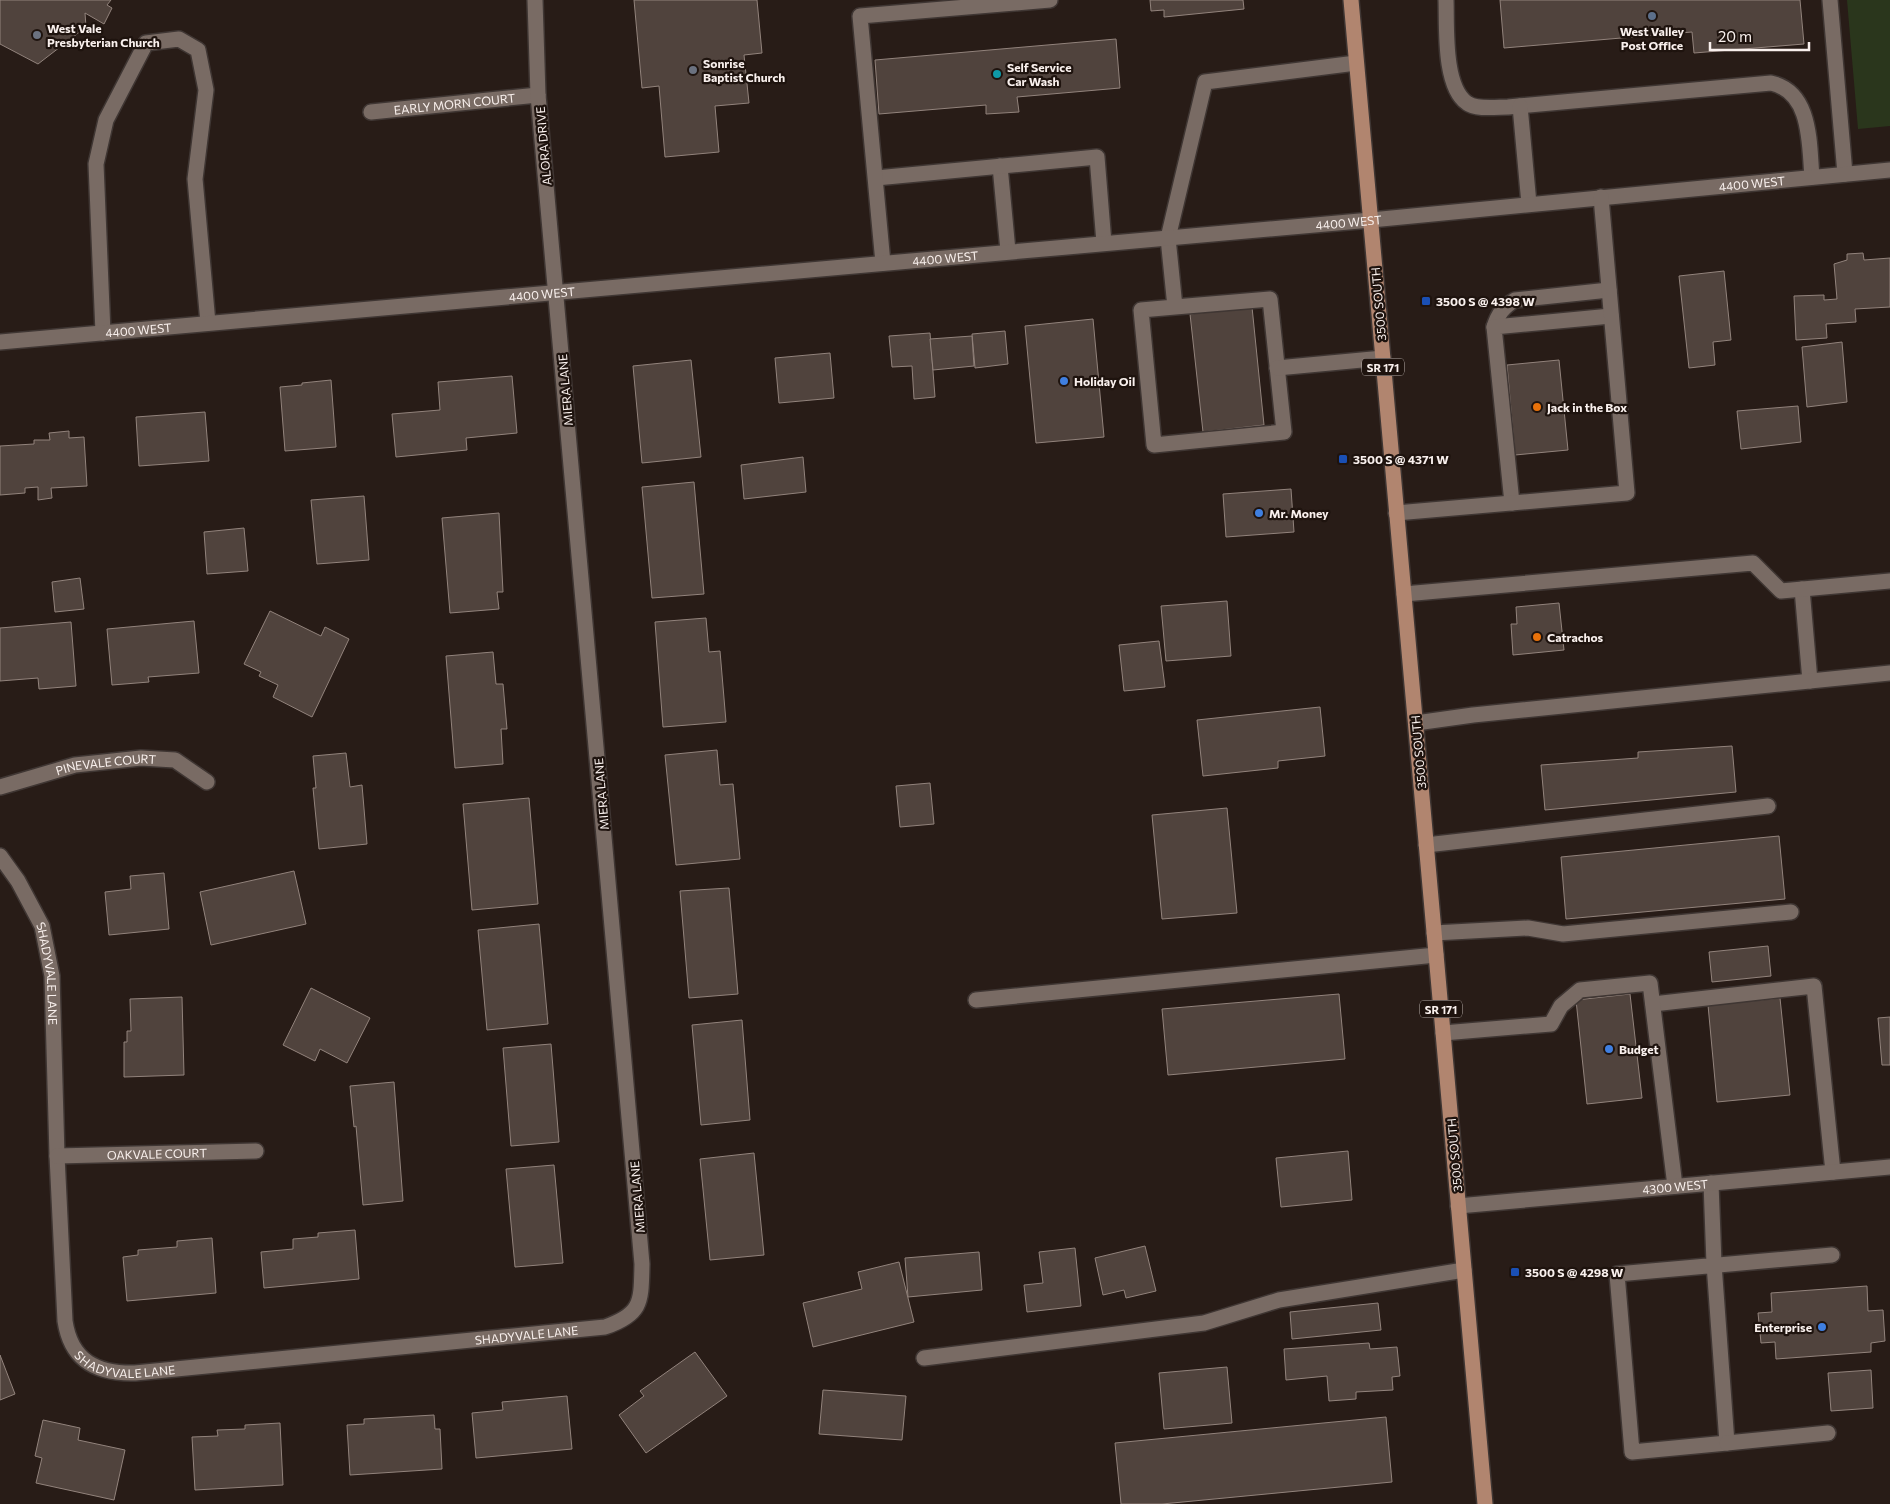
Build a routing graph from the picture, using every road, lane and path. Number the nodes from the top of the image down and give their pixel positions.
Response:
1 (535, 0) edge
2 (1050, 0) edge
3 (1350, 0) edge
4 (1446, 0) edge
5 (1830, 0) edge
6 (1356, 63) junction
7 (538, 95) junction
8 (1520, 106) junction
9 (371, 112) dead end
10 (1000, 166) junction
11 (1890, 170) edge
12 (1845, 174) junction
13 (1812, 177) junction
14 (876, 178) junction
15 (1601, 197) junction
16 (1529, 204) junction
17 (1371, 220) junction
18 (1168, 238) junction
19 (1104, 243) junction
20 (1008, 251) junction
21 (883, 263) junction
22 (1609, 290) junction
23 (556, 292) junction
24 (1175, 306) junction
25 (1611, 316) junction
26 (208, 323) junction
27 (1494, 327) junction
28 (103, 333) junction
29 (0, 342) edge
30 (1382, 358) junction
31 (1277, 368) junction
32 (1512, 503) junction
33 (1396, 514) junction
34 (1890, 581) edge
35 (1802, 589) junction
36 (1404, 594) junction
37 (1890, 674) edge
38 (1810, 681) junction
39 (1416, 723) junction
40 (208, 782) dead end
41 (0, 787) edge
42 (1768, 806) dead end
43 (1426, 845) junction
44 (0, 856) edge
45 (1791, 912) dead end
46 (1434, 933) junction
47 (1436, 955) junction
48 (976, 1000) dead end
49 (1653, 1004) junction
50 (1443, 1033) junction
51 (256, 1151) dead end
52 (57, 1156) junction
53 (1890, 1167) edge
54 (1833, 1172) junction
55 (1711, 1183) junction
56 (1675, 1186) junction
57 (1458, 1206) junction
58 (1832, 1255) dead end
59 (1714, 1264) junction
60 (1464, 1270) junction
61 (641, 1295) joint
62 (924, 1358) dead end
63 (1828, 1433) dead end
64 (1728, 1443) junction
65 (1485, 1504) edge

1 - 7 street, ALORA DRIVE
2 - 14 street
3 - 6 main road, 3500 SOUTH / SR 171
4 - 8 street
5 - 12 street
6 - 17 main road, 3500 SOUTH / SR 171
6 - 18 street
7 - 9 street, EARLY MORN COURT
7 - 23 street, ALORA DRIVE
8 - 13 street
8 - 16 street
10 - 14 street
10 - 19 street
10 - 20 street
11 - 12 street, 4400 WEST
12 - 13 street, 4400 WEST
13 - 15 street, 4400 WEST
14 - 21 street
15 - 16 street, 4400 WEST
15 - 22 street
16 - 17 street, 4400 WEST
17 - 18 street, 4400 WEST
17 - 30 main road, 3500 SOUTH / SR 171
18 - 19 street, 4400 WEST
18 - 24 street
19 - 20 street, 4400 WEST
20 - 21 street, 4400 WEST
21 - 23 street, 4400 WEST
22 - 25 street
22 - 27 street
23 - 26 street, 4400 WEST
23 - 61 street, MIERA LANE
24 - 31 street
24 - 31 street
25 - 27 street
25 - 32 street
26 - 28 street, 4400 WEST
26 - 28 street
27 - 32 street
28 - 29 street, 4400 WEST
30 - 31 street
30 - 33 main road, 3500 SOUTH / SR 171
32 - 33 street
33 - 36 main road, 3500 SOUTH / SR 171
34 - 35 street
35 - 36 street
35 - 38 street
36 - 39 main road, 3500 SOUTH / SR 171
37 - 38 street
38 - 39 street
39 - 43 main road, 3500 SOUTH / SR 171
40 - 41 street, PINEVALE COURT
42 - 43 street
43 - 46 main road, 3500 SOUTH / SR 171
44 - 52 street, SHADYVALE LANE
45 - 46 street
46 - 47 main road, 3500 SOUTH / SR 171
47 - 48 street
47 - 50 main road, 3500 SOUTH / SR 171
49 - 50 street
49 - 54 street
49 - 56 street
50 - 57 main road, 3500 SOUTH / SR 171
51 - 52 street, OAKVALE COURT
52 - 61 street, SHADYVALE LANE
53 - 54 street, 4300 WEST
54 - 55 street, 4300 WEST
55 - 56 street, 4300 WEST
55 - 59 street
56 - 57 street, 4300 WEST
57 - 60 main road, 3500 SOUTH / SR 171
58 - 59 street
59 - 64 street
59 - 64 street
60 - 62 street
60 - 65 main road, 3500 SOUTH / SR 171
63 - 64 street

